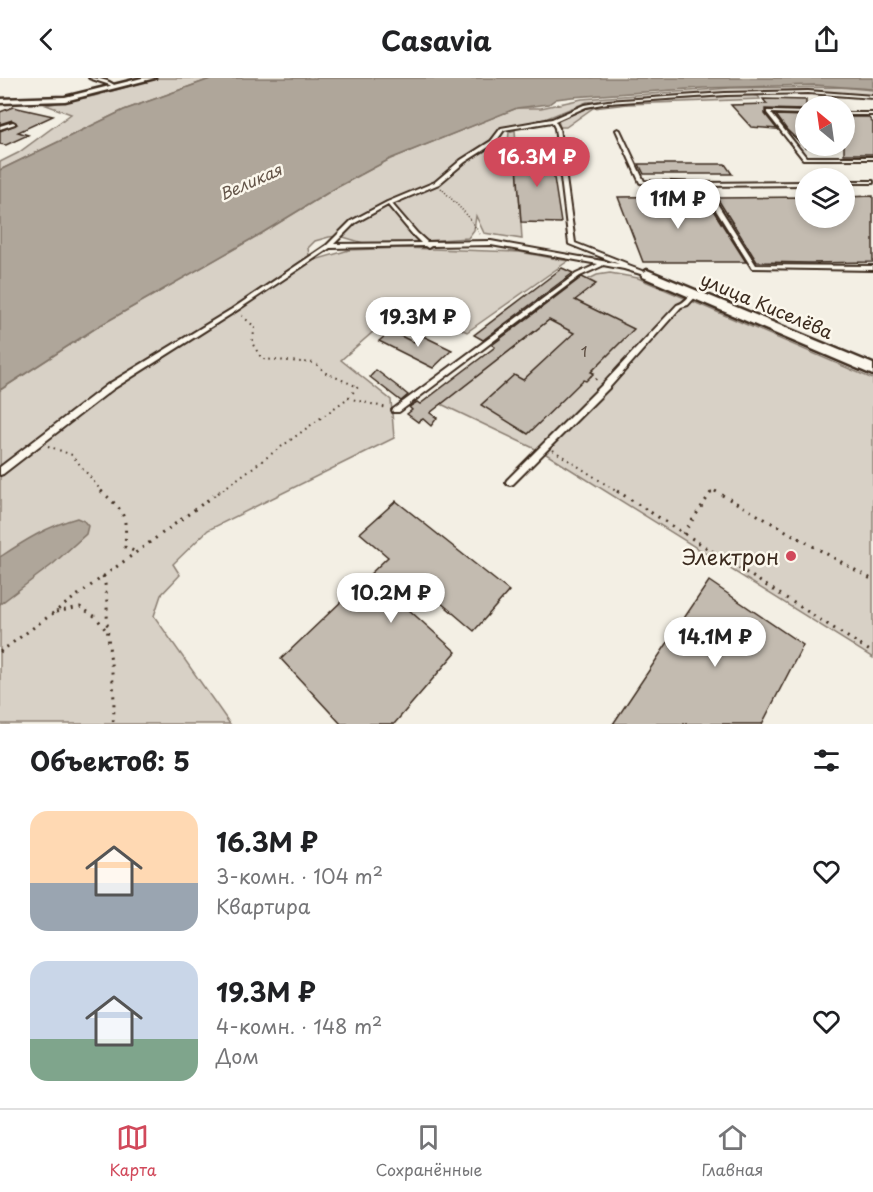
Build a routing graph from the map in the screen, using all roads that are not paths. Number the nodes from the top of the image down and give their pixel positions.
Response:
1 (91, 78) edge
2 (151, 78) edge
3 (114, 87) junction
4 (873, 97) edge
5 (0, 101) edge
6 (795, 113) edge
7 (855, 114) edge
8 (873, 114) edge
9 (553, 120) junction
10 (13, 123) dead end
11 (0, 128) edge
12 (618, 130) dead end
13 (795, 146) edge
14 (803, 156) edge
15 (873, 158) edge
16 (855, 182) edge
17 (873, 182) edge
18 (795, 183) edge
19 (703, 185) junction
20 (389, 202) junction
21 (329, 246) junction
22 (428, 246) junction
23 (607, 264) junction
24 (873, 268) edge
25 (647, 274) junction
26 (695, 294) junction
27 (873, 370) edge
28 (396, 410) road end
29 (0, 472) edge
30 (510, 482) dead end

1 - 3 lane
2 - 3 street
3 - 5 street
4 - 9 lane
6 - 13 lane
7 - 8 lane
9 - 20 lane
9 - 25 lane
10 - 11 lane
12 - 19 lane
14 - 15 lane
16 - 17 lane
18 - 19 lane
19 - 24 lane
20 - 21 lane
20 - 22 lane
21 - 22 lane
21 - 29 lane
22 - 23 lane
23 - 25 lane
23 - 28 lane
25 - 26 street, улица Киселёва
26 - 27 street, улица Киселёва
26 - 30 lane

